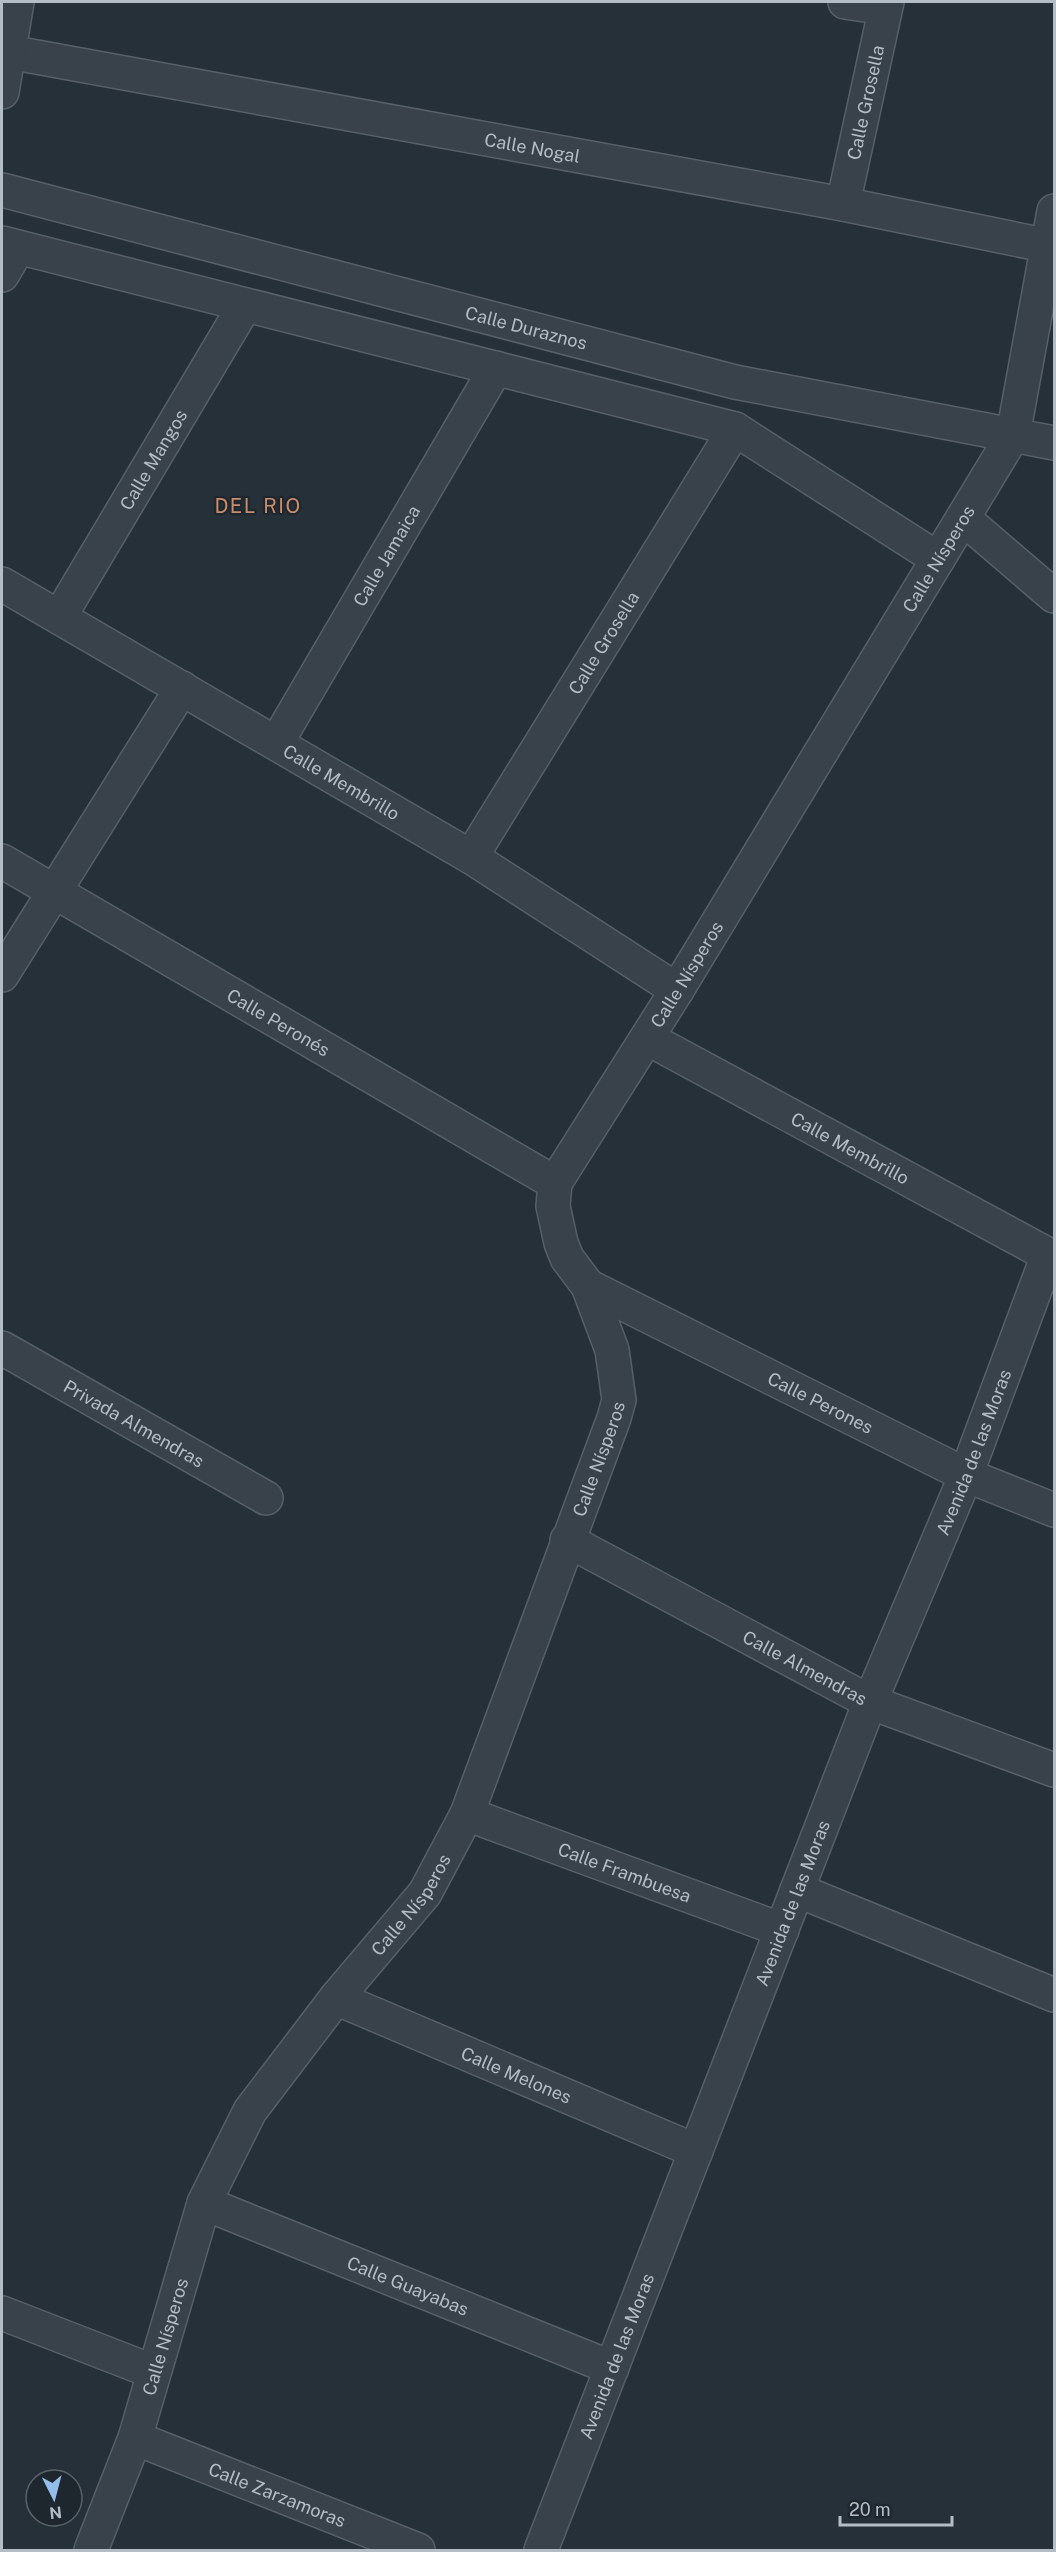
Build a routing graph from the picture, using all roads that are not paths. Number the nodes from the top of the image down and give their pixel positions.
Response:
1 (17, 2) edge
2 (845, 2) edge
3 (886, 5) edge
4 (9, 51) junction
5 (2, 92) edge
6 (2, 190) edge
7 (843, 204) junction
8 (1054, 211) edge
9 (1051, 246) edge
10 (7, 255) edge
11 (245, 305) junction
12 (496, 368) junction
13 (735, 429) junction
14 (1013, 435) junction
15 (1054, 443) edge
16 (963, 518) junction
17 (938, 559) junction
18 (2, 584) edge
19 (1054, 596) edge
20 (60, 616) junction
21 (182, 688) junction
22 (277, 742) junction
23 (471, 857) junction
24 (2, 861) edge
25 (56, 892) junction
26 (2, 975) edge
27 (677, 990) junction
28 (647, 1038) junction
29 (555, 1183) junction
30 (1051, 1257) edge
31 (588, 1286) junction
32 (2, 1348) edge
33 (966, 1475) junction
34 (266, 1498) dead end
35 (1054, 1510) edge
36 (567, 1540) junction
37 (870, 1702) junction
38 (1054, 1770) edge
39 (467, 1814) junction
40 (797, 1890) junction
41 (782, 1930) junction
42 (1054, 1995) edge
43 (336, 1998) junction
44 (696, 2151) junction
45 (204, 2203) junction
46 (2, 2313) edge
47 (612, 2368) junction
48 (154, 2372) junction
49 (135, 2438) junction
50 (91, 2550) edge
51 (418, 2550) edge
52 (541, 2550) edge

1 - 4 street
2 - 3 street
3 - 7 street, Calle Grosella
4 - 5 street
4 - 7 street, Calle Nogal
6 - 14 street, Calle Duraznos
7 - 9 street, Calle Nogal
8 - 9 street, Calle Nísperos
9 - 14 street, Calle Nísperos
10 - 11 street
11 - 12 street
11 - 20 street, Calle Mangos
12 - 13 street
12 - 22 street, Calle Jamaica
13 - 17 street
13 - 23 street, Calle Grosella
14 - 15 street, Calle Duraznos
14 - 16 street, Calle Nísperos
16 - 17 street, Calle Nísperos
16 - 19 street
17 - 27 street, Calle Nísperos
18 - 20 street, Calle Membrillo
20 - 21 street, Calle Membrillo
21 - 22 street, Calle Membrillo
21 - 25 street
22 - 23 street, Calle Membrillo
23 - 27 street, Calle Membrillo
24 - 25 street, Calle Peronés
25 - 26 street
25 - 29 street, Calle Peronés
27 - 28 street, Calle Nísperos
28 - 29 street, Calle Nísperos
28 - 30 street, Calle Membrillo
29 - 31 street, Calle Nísperos
30 - 33 street, Avenida de las Moras
31 - 33 street, Calle Perones
31 - 36 street, Calle Nísperos
32 - 34 street, Privada Almendras
33 - 35 street, Calle Perones
33 - 37 street, Avenida de las Moras
36 - 37 street, Calle Almendras
36 - 39 street, Calle Nísperos
37 - 38 street, Calle Almendras
37 - 40 street, Avenida de las Moras
39 - 41 street, Calle Frambuesa
39 - 43 street, Calle Nísperos
40 - 41 street, Avenida de las Moras
40 - 42 street
41 - 44 street, Avenida de las Moras
43 - 44 street, Calle Melones
43 - 45 street, Calle Nísperos
44 - 47 street, Avenida de las Moras
45 - 47 street, Calle Guayabas
45 - 48 street, Calle Nísperos
46 - 48 street
47 - 52 street, Avenida de las Moras
48 - 49 street, Calle Nísperos
49 - 50 street, Calle Nísperos
49 - 51 street, Calle Zarzamoras

